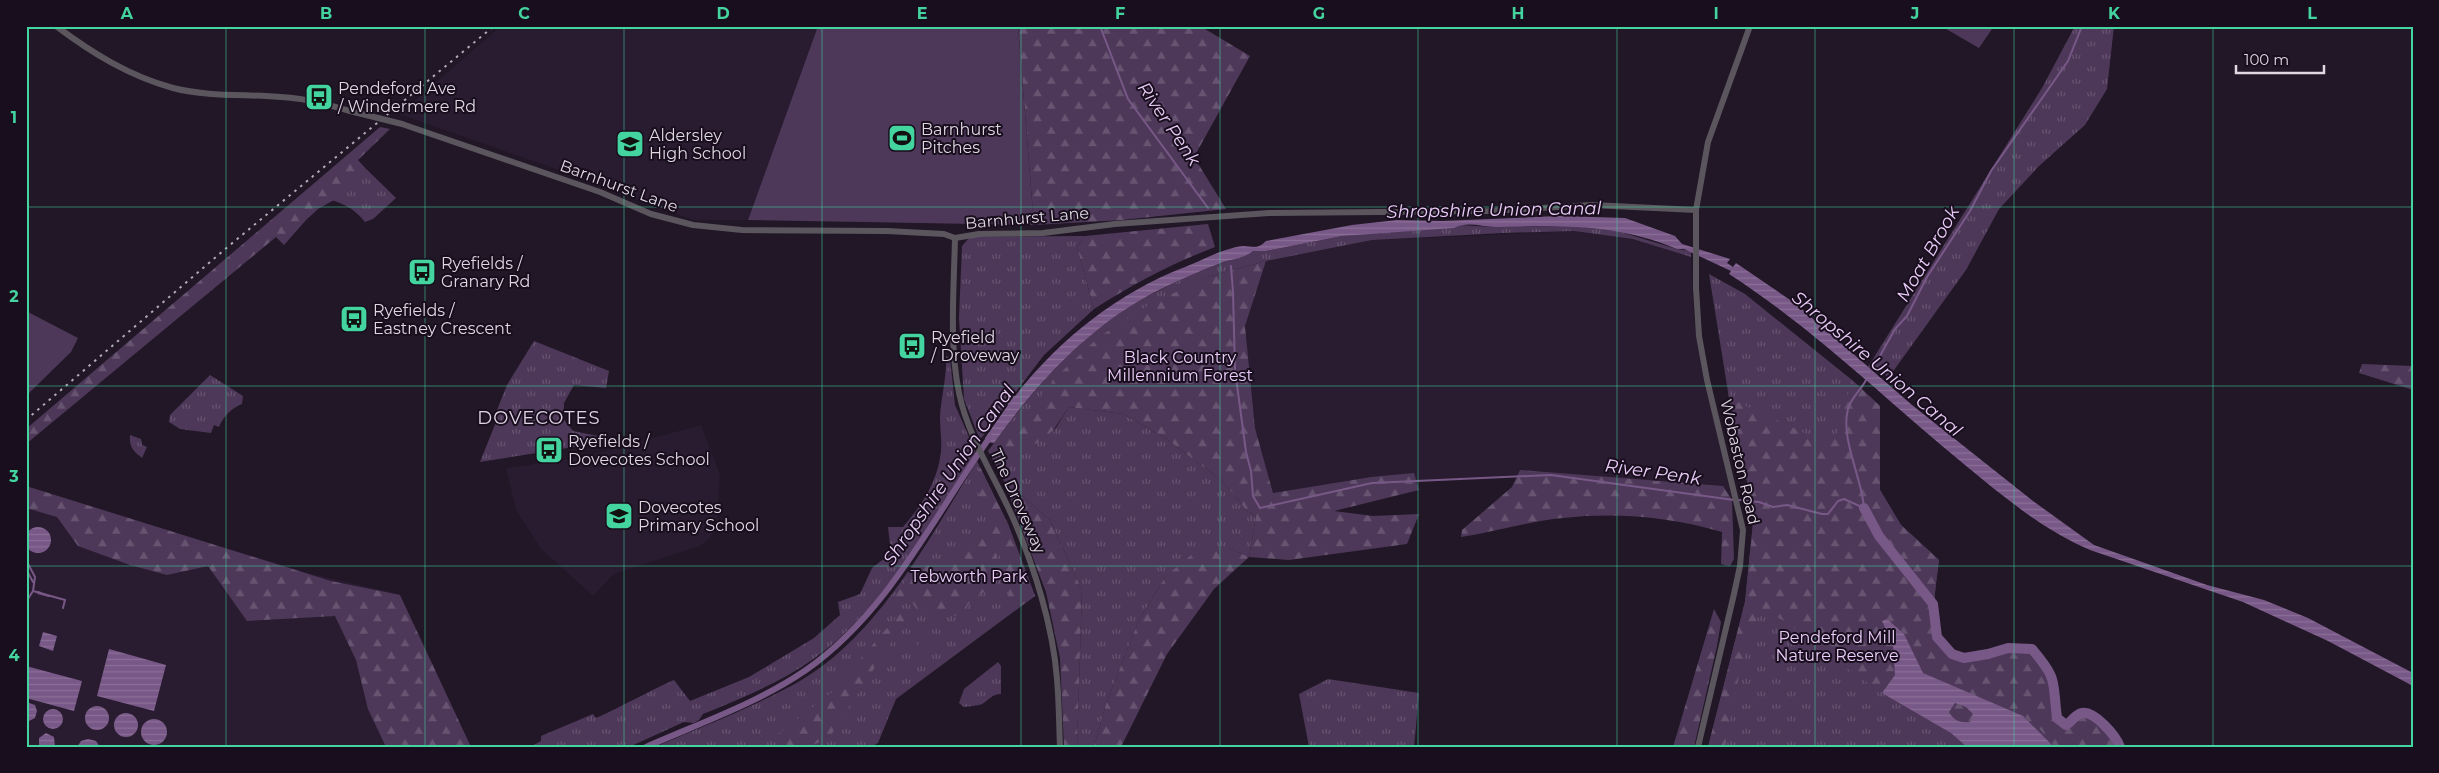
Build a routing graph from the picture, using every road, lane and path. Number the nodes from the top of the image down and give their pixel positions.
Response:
1 (56, 26) edge
2 (1750, 26) edge
3 (1696, 210) junction
4 (955, 238) junction
5 (1060, 747) edge
6 (1698, 747) edge

1 - 4 street, Barnhurst Lane, bridge
2 - 3 street, Wobaston Road
3 - 4 street, Barnhurst Lane
3 - 6 street, Wobaston Road
4 - 5 street, The Droveway

